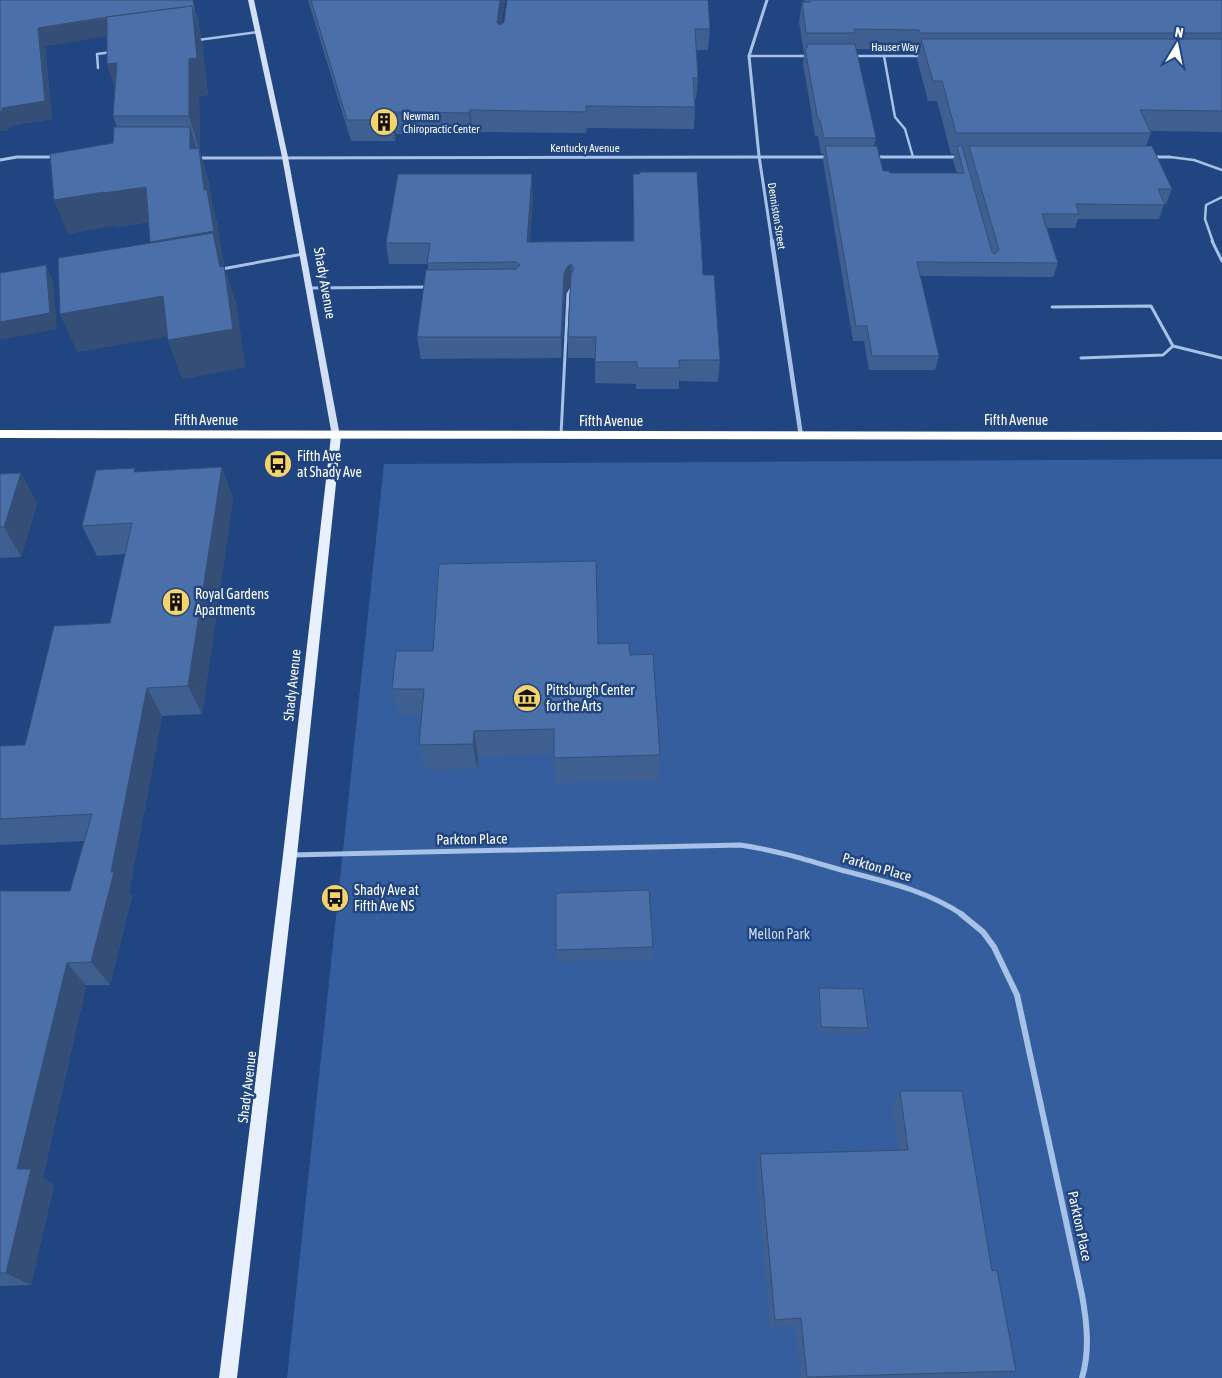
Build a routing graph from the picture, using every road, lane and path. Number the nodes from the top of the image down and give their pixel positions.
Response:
1 (251, 0) edge
2 (767, 0) edge
3 (258, 32) junction
4 (192, 41) edge
5 (116, 52) edge
6 (749, 56) junction
7 (807, 56) edge
8 (845, 56) edge
9 (884, 56) junction
10 (923, 56) edge
11 (98, 68) dead end
12 (759, 156) junction
13 (66, 157) edge
14 (285, 157) junction
15 (838, 157) edge
16 (866, 157) edge
17 (912, 157) junction
18 (961, 157) joint
19 (1141, 157) edge
20 (1170, 157) joint
21 (185, 158) edge
22 (0, 160) edge
23 (963, 164) edge
24 (1222, 170) edge
25 (1222, 197) edge
26 (303, 254) junction
27 (1222, 261) edge
28 (219, 269) edge
29 (433, 287) edge
30 (309, 288) junction
31 (571, 289) edge
32 (1052, 307) dead end
33 (1173, 346) junction
34 (1081, 358) dead end
35 (1222, 358) edge
36 (0, 434) edge
37 (336, 436) junction
38 (561, 436) junction
39 (801, 436) junction
40 (1222, 436) edge
41 (290, 855) junction
42 (228, 1378) edge
43 (1082, 1378) edge

1 - 3 main road, Shady Avenue
2 - 6 street, Denniston Street
3 - 4 lane
3 - 14 main road, Shady Avenue
5 - 11 lane
6 - 7 lane
6 - 12 street, Denniston Street
8 - 9 lane, Hauser Way
9 - 10 lane, Hauser Way
9 - 17 lane
12 - 14 street, Kentucky Avenue
12 - 15 street, Kentucky Avenue
12 - 39 street, Denniston Street
13 - 22 street
14 - 21 street, Kentucky Avenue
14 - 26 main road, Shady Avenue
16 - 17 street
17 - 18 street
18 - 23 lane
19 - 20 street
20 - 24 lane
25 - 27 lane
26 - 28 lane
26 - 30 main road, Shady Avenue
29 - 30 lane
30 - 37 main road, Shady Avenue
31 - 38 lane
32 - 33 lane
33 - 34 lane
33 - 35 lane
36 - 37 highway, Fifth Avenue
37 - 38 highway, Fifth Avenue
37 - 41 main road, Shady Avenue
38 - 39 highway, Fifth Avenue
39 - 40 highway, Fifth Avenue
41 - 42 main road, Shady Avenue
41 - 43 street, Parkton Place

